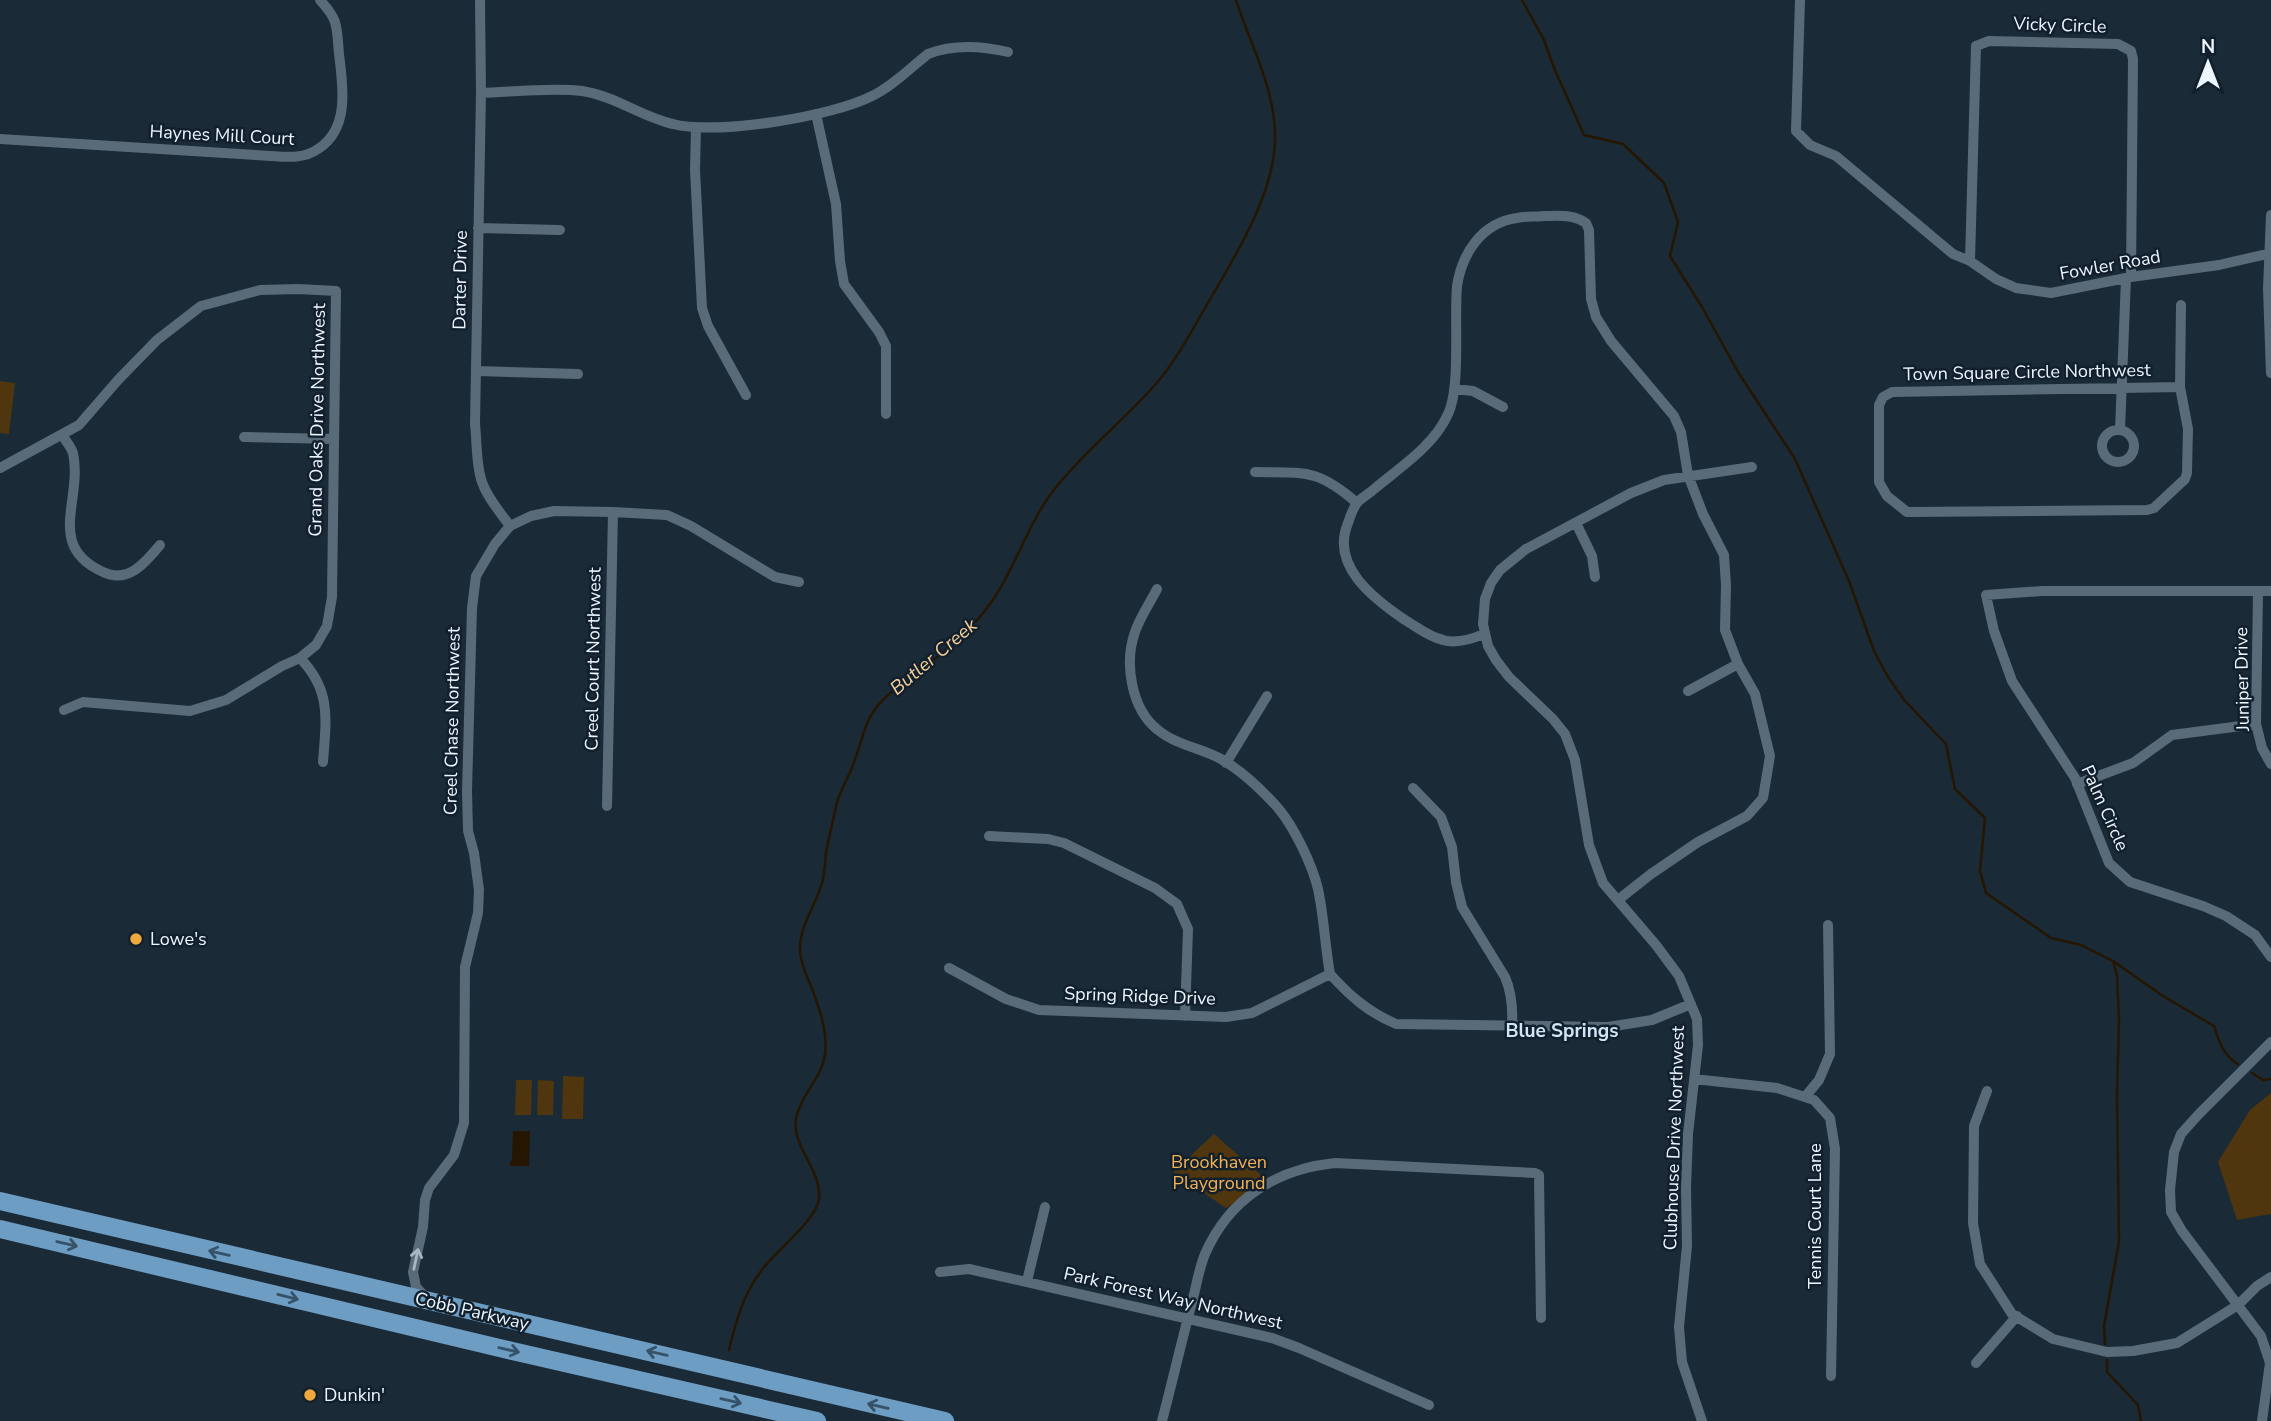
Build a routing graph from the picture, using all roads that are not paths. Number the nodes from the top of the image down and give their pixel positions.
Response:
1 (320, 0) edge
2 (480, 0) edge
3 (1800, 0) edge
4 (1008, 52) dead end
5 (481, 93) junction
6 (816, 114) junction
7 (696, 127) junction
8 (0, 139) edge
9 (2271, 215) edge
10 (478, 228) junction
11 (560, 230) dead end
12 (2271, 253) edge
13 (1970, 261) junction
14 (2129, 277) junction
15 (2182, 305) dead end
16 (476, 371) junction
17 (2271, 373) edge
18 (578, 374) dead end
19 (2180, 387) junction
20 (2122, 388) junction
21 (1454, 389) junction
22 (746, 396) dead end
23 (1503, 407) dead end
24 (886, 414) dead end
25 (2120, 430) dead end
26 (62, 435) junction
27 (244, 437) dead end
28 (334, 439) junction
29 (1752, 467) dead end
30 (0, 468) edge
31 (1255, 472) dead end
32 (1688, 475) junction
33 (1357, 503) junction
34 (613, 512) junction
35 (1576, 523) junction
36 (510, 526) junction
37 (160, 545) dead end
38 (1595, 577) dead end
39 (799, 582) dead end
40 (1157, 589) dead end
41 (2258, 591) junction
42 (2271, 591) edge
43 (1485, 634) junction
44 (300, 658) junction
45 (1738, 664) junction
46 (1688, 691) dead end
47 (1267, 696) dead end
48 (64, 710) dead end
49 (2256, 724) junction
50 (323, 762) dead end
51 (1226, 763) junction
52 (2271, 764) edge
53 (2077, 784) junction
54 (1413, 788) dead end
55 (607, 806) dead end
56 (989, 836) dead end
57 (1618, 900) junction
58 (1828, 925) dead end
59 (2271, 957) edge
60 (949, 968) dead end
61 (1330, 974) junction
62 (1691, 1004) junction
63 (1185, 1016) junction
64 (1512, 1026) junction
65 (2271, 1042) edge
66 (1694, 1079) junction
67 (1987, 1091) dead end
68 (1805, 1097) junction
69 (0, 1201) edge
70 (1045, 1207) dead end
71 (0, 1229) edge
72 (940, 1272) dead end
73 (2271, 1277) edge
74 (1027, 1281) junction
75 (429, 1301) junction
76 (2238, 1306) junction
77 (2017, 1316) junction
78 (1188, 1318) junction
79 (1541, 1318) dead end
80 (1976, 1363) dead end
81 (2271, 1365) edge
82 (1831, 1376) dead end
83 (1429, 1405) dead end
84 (817, 1421) edge
85 (945, 1421) edge
86 (1162, 1421) edge
87 (1702, 1421) edge
88 (2262, 1421) edge

1 - 8 street, Haynes Mill Court
2 - 5 street, Darter Drive
3 - 13 street, Fowler Road
4 - 6 street
5 - 7 street
5 - 10 street, Darter Drive
6 - 7 street
6 - 24 street
7 - 22 street
9 - 12 street
10 - 11 street
10 - 16 street, Darter Drive
12 - 14 street, Fowler Road
12 - 17 street
13 - 14 street, Fowler Road
13 - 14 street, Vicky Circle
14 - 20 street
15 - 19 street, Town Square Circle Northwest
16 - 18 street
16 - 36 street, Darter Drive
19 - 20 street, Town Square Circle Northwest
19 - 20 street, Town Square Circle Northwest
20 - 25 street
21 - 23 street
21 - 32 street
21 - 33 street
26 - 28 street, Grand Oaks Drive Northwest
26 - 30 street, Grand Oaks Drive Northwest
26 - 37 street
27 - 28 street
28 - 44 street, Grand Oaks Drive Northwest
29 - 32 street, Clubhouse Drive Northwest
31 - 33 street
32 - 35 street, Clubhouse Drive Northwest
32 - 45 street
33 - 43 street
34 - 36 street
34 - 39 street
34 - 55 street, Creel Court Northwest
35 - 38 street
35 - 43 street, Clubhouse Drive Northwest
75 -> 36 street, Creel Chase Northwest
40 - 51 street
41 - 42 street
41 - 49 street, Juniper Drive
41 - 53 street, Palm Circle
43 - 57 street, Clubhouse Drive Northwest
44 - 48 street
44 - 50 street
45 - 46 street
45 - 57 street
47 - 51 street
49 - 52 street, Juniper Drive
49 - 53 street
51 - 61 street
53 - 59 street, Palm Circle
54 - 64 street
56 - 63 street
57 - 62 street, Clubhouse Drive Northwest
58 - 68 street
60 - 63 street, Spring Ridge Drive
61 - 63 street, Spring Ridge Drive
61 - 64 street
62 - 64 street
62 - 66 street, Clubhouse Drive Northwest
65 - 76 street
66 - 68 street, Tennis Court Lane
66 - 87 street, Clubhouse Drive Northwest
67 - 77 street
68 - 82 street, Tennis Court Lane
75 -> 69 main road, Cobb Parkway
70 - 74 street
71 -> 84 main road, Cobb Parkway
72 - 74 street, Park Forest Way Northwest
73 - 76 street
74 - 78 street, Park Forest Way Northwest
85 -> 75 main road, Cobb Parkway
76 - 77 street
76 - 81 street
77 - 80 street
78 - 79 street
78 - 83 street, Park Forest Way Northwest
78 - 86 street
81 - 88 street

